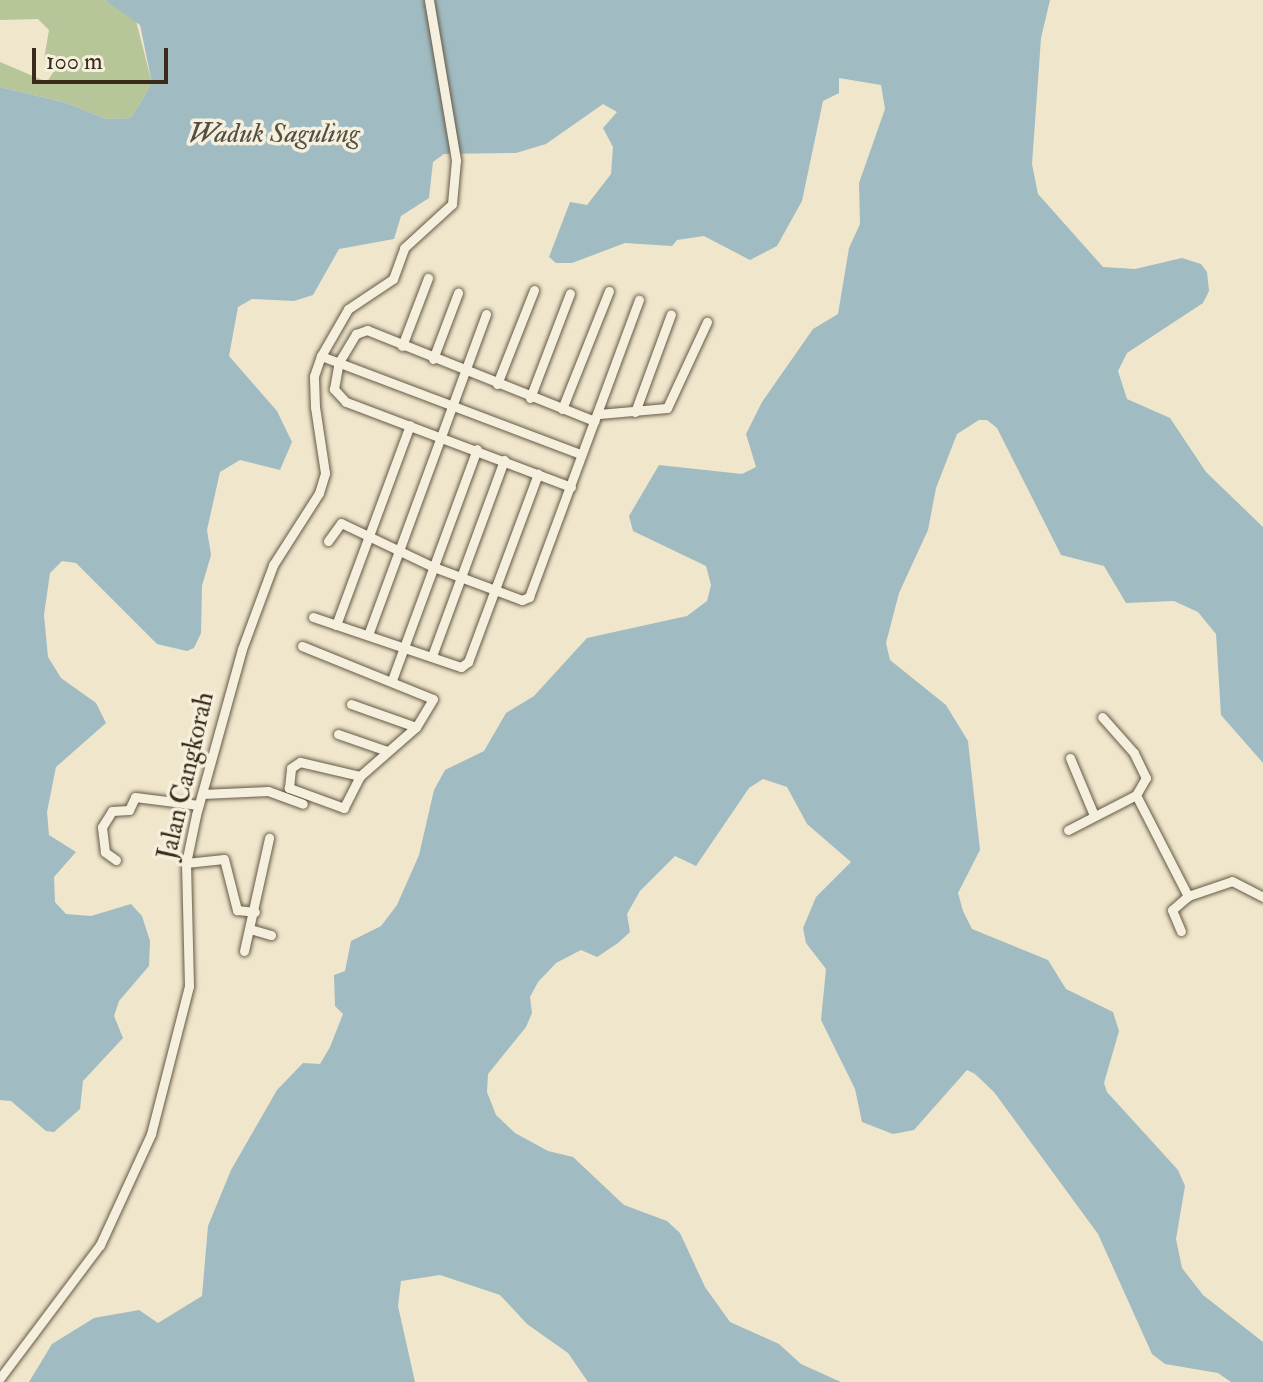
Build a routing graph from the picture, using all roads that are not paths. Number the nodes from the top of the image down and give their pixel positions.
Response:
1 (429, 0) edge
2 (428, 278) dead end
3 (534, 290) dead end
4 (609, 291) dead end
5 (458, 293) dead end
6 (570, 293) dead end
7 (639, 300) dead end
8 (486, 314) dead end
9 (671, 314) dead end
10 (707, 322) dead end
11 (402, 346) junction
12 (321, 356) junction
13 (433, 359) junction
14 (339, 362) junction
15 (464, 373) junction
16 (497, 384) junction
17 (530, 398) junction
18 (453, 404) junction
19 (562, 409) junction
20 (635, 412) junction
21 (596, 418) junction
22 (410, 425) junction
23 (440, 436) junction
24 (477, 449) junction
25 (581, 454) junction
26 (504, 460) junction
27 (538, 474) junction
28 (571, 487) junction
29 (369, 535) junction
30 (328, 541) dead end
31 (402, 549) junction
32 (431, 566) junction
33 (460, 577) junction
34 (493, 589) junction
35 (313, 617) dead end
36 (336, 625) junction
37 (368, 635) junction
38 (302, 646) dead end
39 (404, 646) junction
40 (432, 656) junction
41 (392, 680) junction
42 (351, 704) dead end
43 (1102, 717) dead end
44 (416, 727) junction
45 (338, 734) dead end
46 (387, 751) junction
47 (1070, 758) dead end
48 (360, 776) junction
49 (202, 794) junction
50 (1136, 795) junction
51 (303, 804) dead end
52 (199, 805) junction
53 (1094, 815) junction
54 (1068, 830) dead end
55 (269, 838) dead end
56 (116, 860) dead end
57 (186, 863) junction
58 (1188, 896) junction
59 (1263, 897) edge
60 (255, 912) junction
61 (250, 929) junction
62 (1181, 931) dead end
63 (271, 935) dead end
64 (244, 951) dead end
65 (0, 1378) edge

1 - 12 street, Jalan Cangkorah
2 - 11 street
3 - 16 street
4 - 19 street
5 - 13 street
6 - 17 street
7 - 21 street
8 - 15 street
9 - 20 street
10 - 20 street
11 - 13 street
11 - 14 street
12 - 14 street
12 - 49 street, Jalan Cangkorah
13 - 15 street
14 - 18 street
14 - 22 street
15 - 16 street
15 - 18 street
16 - 17 street
17 - 19 street
18 - 23 street
18 - 25 street
19 - 21 street
20 - 21 street
21 - 25 street
22 - 23 street
22 - 29 street
23 - 24 street
23 - 31 street
24 - 26 street
24 - 32 street
25 - 28 street
26 - 27 street
26 - 33 street
27 - 28 street
27 - 34 street
28 - 34 street
29 - 30 street
29 - 31 street
29 - 36 street
31 - 32 street
31 - 37 street
32 - 33 street
32 - 39 street
33 - 34 street
33 - 40 street
34 - 40 street
35 - 36 street
36 - 37 street
37 - 39 street
38 - 41 street
39 - 40 street
39 - 41 street
41 - 44 street
42 - 44 street
43 - 50 street
44 - 46 street
45 - 46 street
46 - 48 street
47 - 53 street
48 - 48 street
49 - 51 street
49 - 52 street, Jalan Cangkorah
50 - 53 street
50 - 58 street
52 - 56 street
52 - 57 street, Jalan Cangkorah
53 - 54 street
55 - 60 street
57 - 60 street
57 - 65 street, Jalan Cangkorah
58 - 59 street
58 - 62 street
60 - 61 street
61 - 63 street
61 - 64 street

